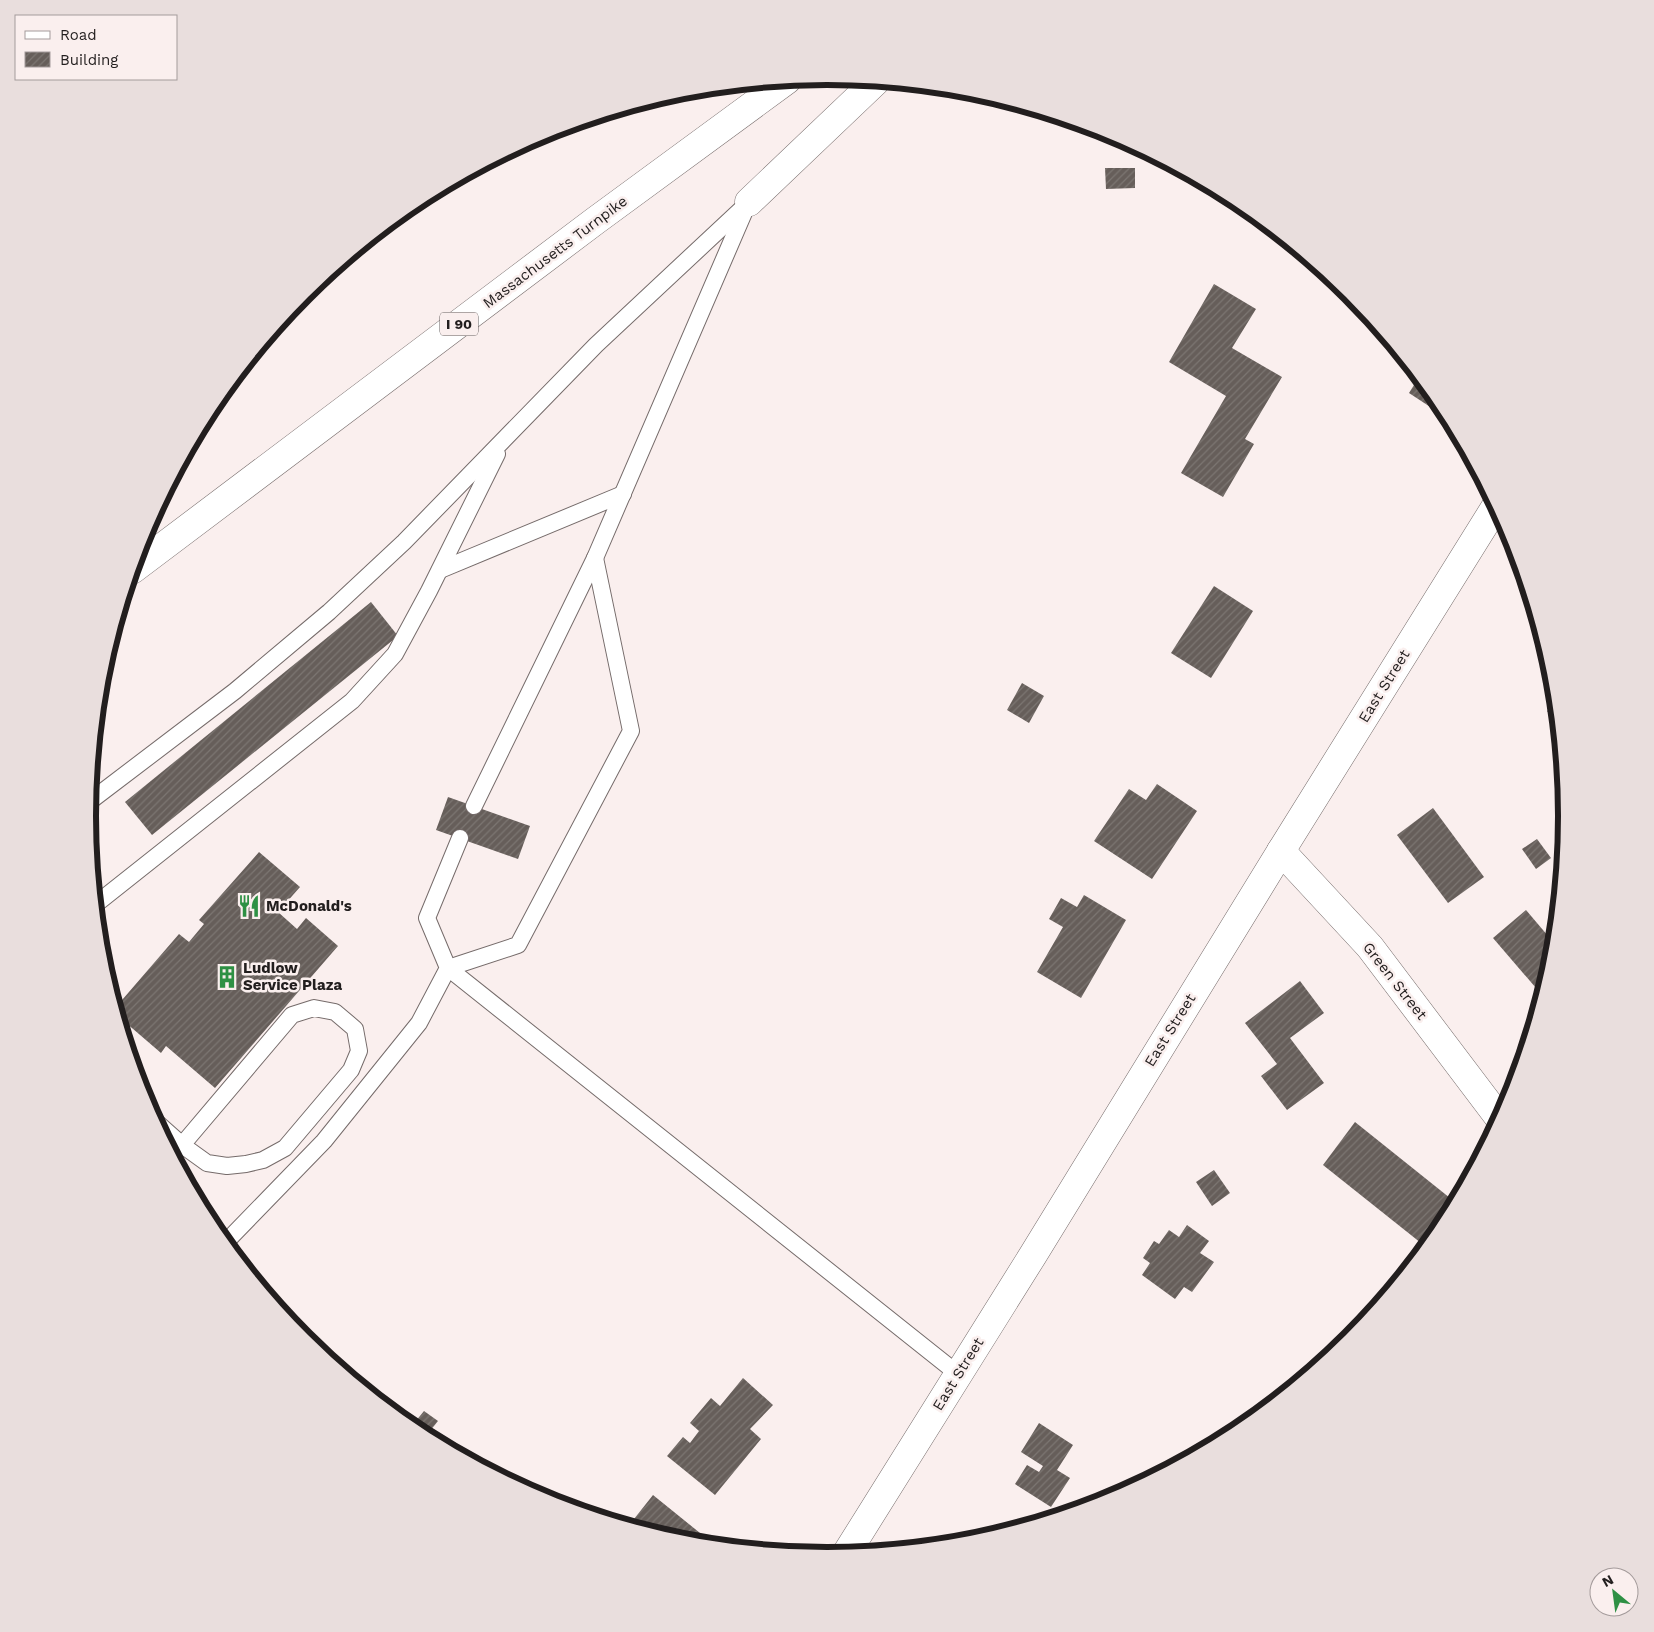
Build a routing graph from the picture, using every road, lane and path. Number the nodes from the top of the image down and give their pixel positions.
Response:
1 (776, 87) edge
2 (870, 87) edge
3 (749, 202) junction
4 (504, 440) junction
5 (623, 494) junction
6 (1492, 513) edge
7 (595, 558) junction
8 (142, 562) edge
9 (440, 570) junction
10 (97, 796) edge
11 (474, 806) dead end
12 (460, 838) dead end
13 (1281, 851) junction
14 (101, 900) edge
15 (448, 968) junction
16 (1495, 1112) edge
17 (168, 1133) edge
18 (182, 1145) junction
19 (230, 1238) edge
20 (958, 1374) junction
21 (851, 1546) edge

1 - 8 main road, Massachusetts Turnpike / I 90
2 - 3 main road
3 - 4 lane
3 - 5 lane
4 - 9 lane
4 - 10 lane
5 - 7 lane
5 - 9 lane
6 - 13 main road, East Street
7 - 11 lane
7 - 15 lane
9 - 14 lane
12 - 15 lane
13 - 16 main road, Green Street
13 - 20 main road, East Street
15 - 19 lane
15 - 20 lane
17 - 18 lane
18 - 18 lane
20 - 21 main road, East Street

